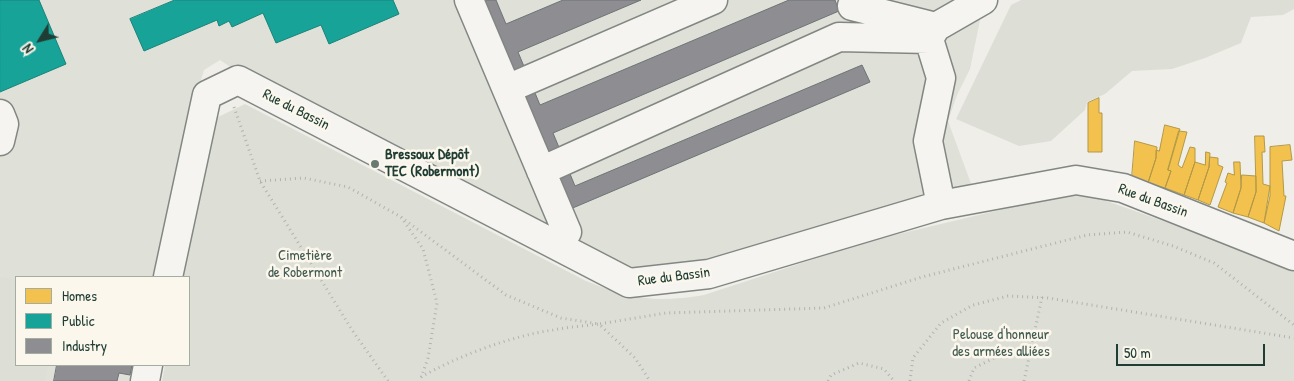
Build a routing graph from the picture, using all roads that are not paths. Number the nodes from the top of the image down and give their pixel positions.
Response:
1 (713, 0) edge
2 (983, 0) edge
3 (477, 2) edge
4 (851, 3) edge
5 (932, 33) junction
6 (839, 37) junction
7 (507, 89) junction
8 (0, 114) edge
9 (0, 141) edge
10 (542, 171) junction
11 (941, 205) junction
12 (567, 232) dead end
13 (1294, 256) edge
14 (168, 276) edge
15 (148, 366) edge
16 (145, 381) edge

1 - 7 street
2 - 5 street
3 - 7 street
4 - 5 street
4 - 6 street
5 - 6 street
5 - 11 street
6 - 10 street
7 - 10 street
8 - 9 street
10 - 12 street
11 - 13 street, Rue du Bassin
11 - 14 street, Rue du Bassin
15 - 16 street

